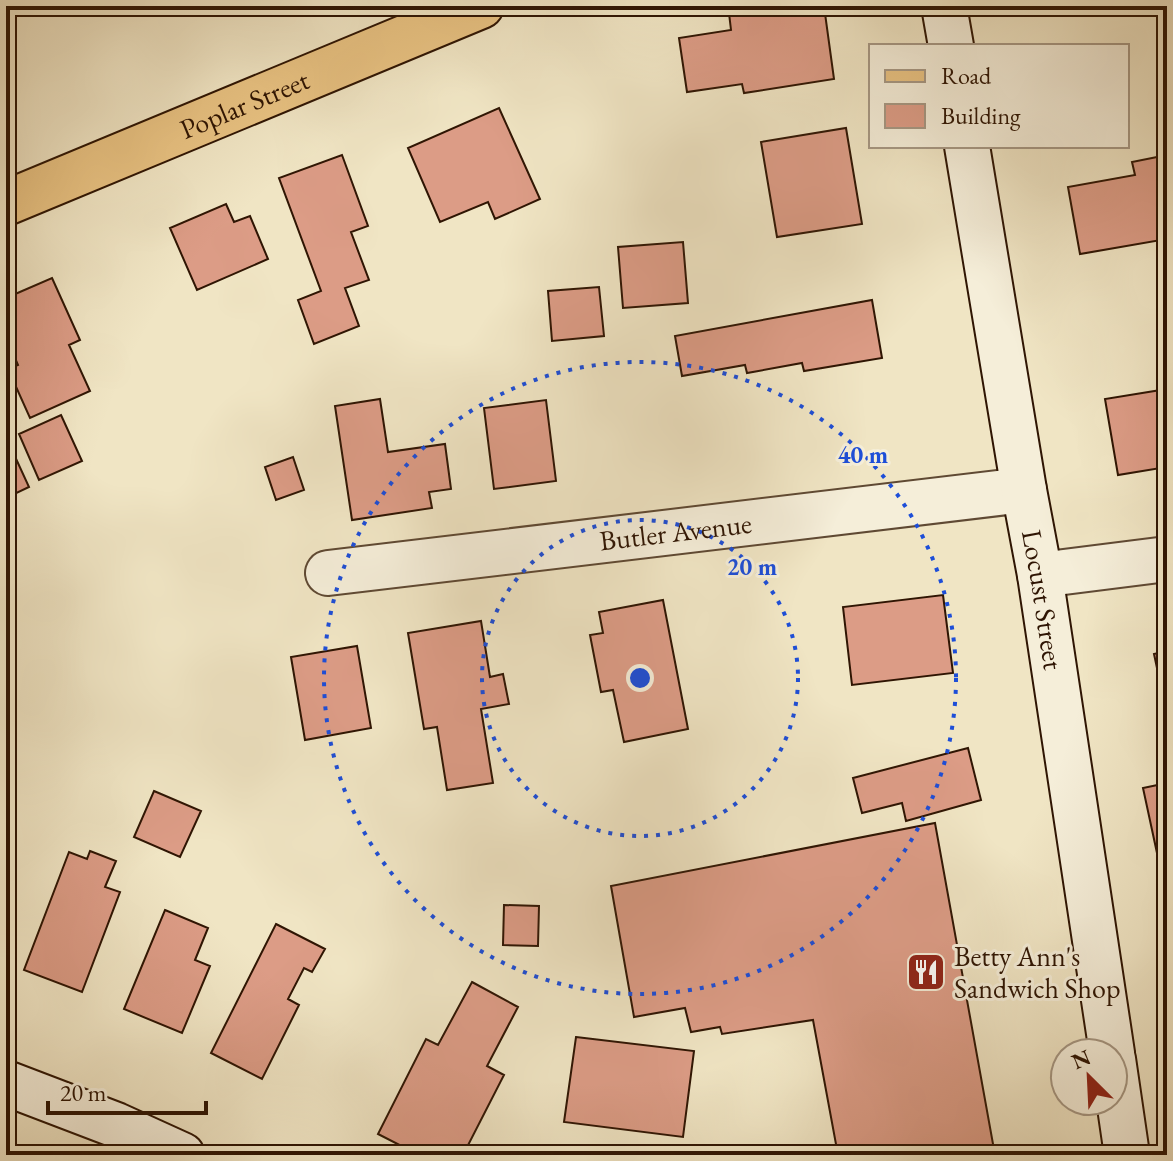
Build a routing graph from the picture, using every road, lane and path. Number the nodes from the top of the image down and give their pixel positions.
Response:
1 (481, 6) edge
2 (944, 6) edge
3 (951, 44) edge
4 (967, 148) edge
5 (6, 203) edge
6 (1024, 490) junction
7 (1167, 559) edge
8 (328, 573) dead end
9 (1040, 575) junction
10 (1110, 1037) edge
11 (6, 1083) edge
12 (1121, 1117) edge
13 (182, 1155) edge
14 (1127, 1155) edge

1 - 5 main road, Poplar Street
2 - 3 main road
4 - 6 main road, Locust Street
6 - 8 main road, Butler Avenue
6 - 9 main road, Locust Street
7 - 9 main road
9 - 10 main road, Locust Street
11 - 13 main road
12 - 14 main road

